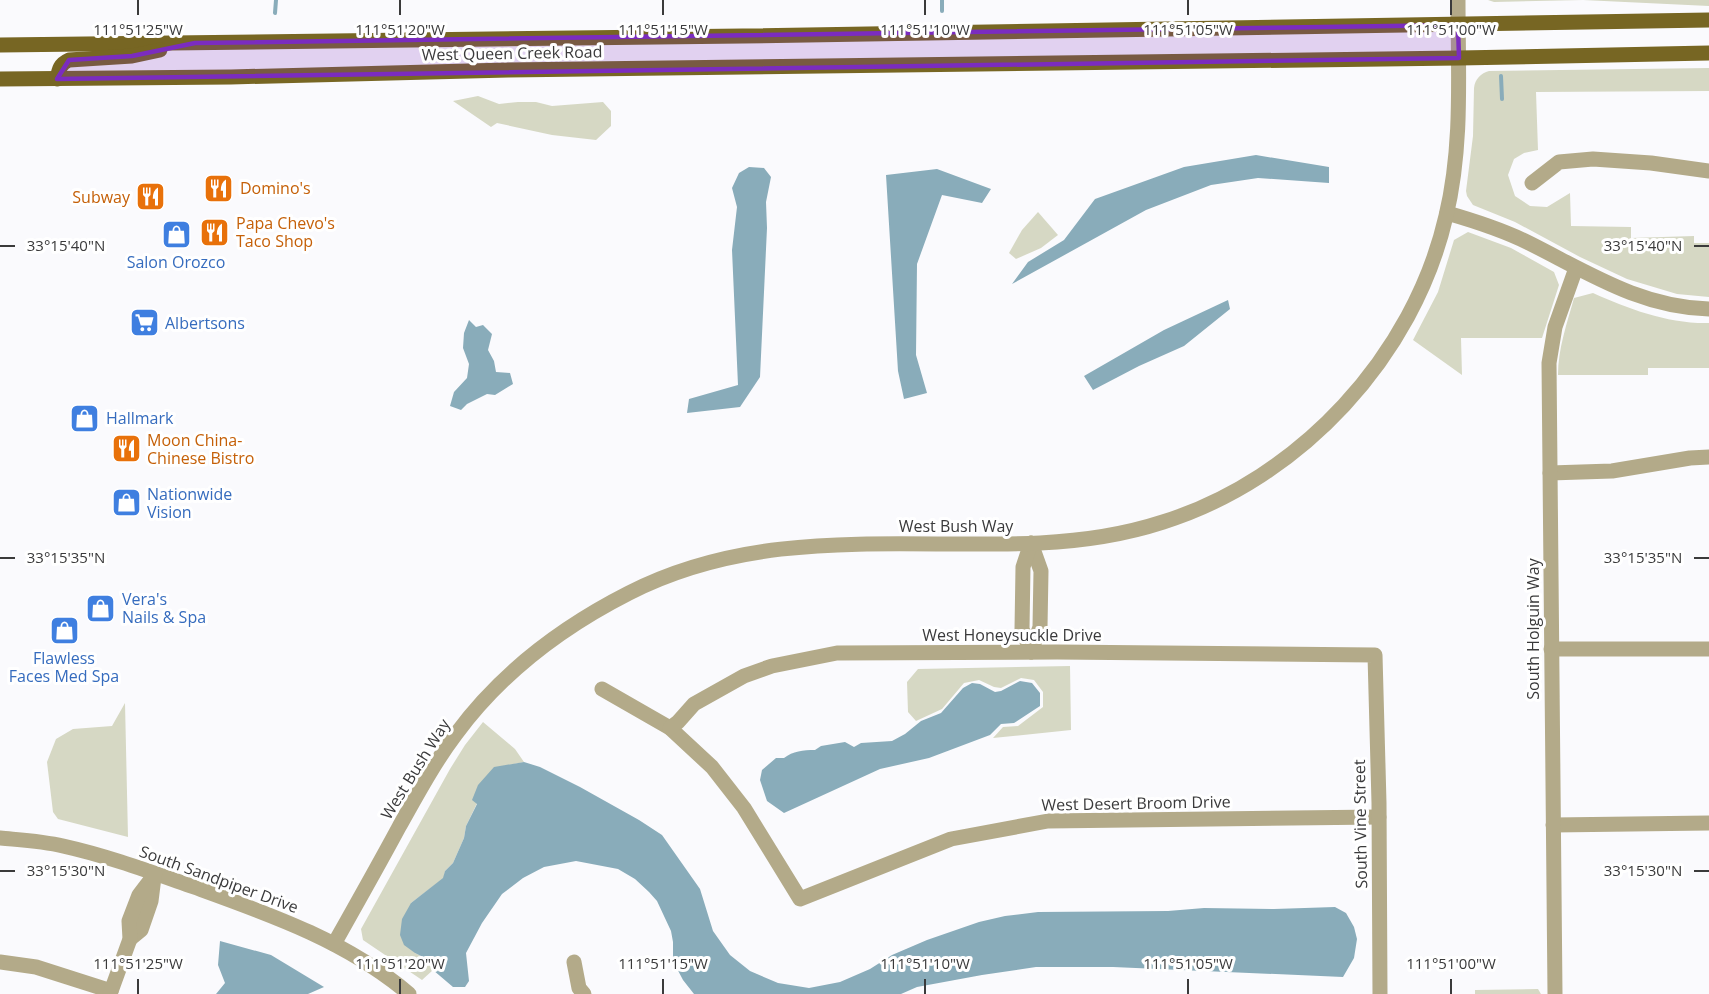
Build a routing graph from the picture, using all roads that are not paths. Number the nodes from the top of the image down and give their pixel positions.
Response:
1 (1458, 0) edge
2 (1709, 20) edge
3 (1458, 25) junction
4 (195, 43) junction
5 (0, 45) edge
6 (1709, 53) edge
7 (1459, 58) junction
8 (57, 78) junction
9 (0, 79) edge
10 (1709, 171) edge
11 (1532, 183) dead end
12 (1447, 213) junction
13 (1576, 268) junction
14 (1709, 309) edge
15 (1709, 457) edge
16 (1550, 473) junction
17 (1031, 543) junction
18 (1551, 649) junction
19 (1709, 649) edge
20 (1031, 652) junction
21 (1375, 654) joint
22 (602, 689) dead end
23 (670, 728) junction
24 (1379, 818) junction
25 (1709, 823) edge
26 (1553, 825) junction
27 (0, 838) edge
28 (155, 873) junction
29 (334, 944) junction
30 (0, 962) edge
31 (574, 962) dead end
32 (111, 992) edge
33 (409, 994) edge
34 (584, 994) edge
35 (1380, 994) edge
36 (1555, 994) edge

1 - 3 street, West Bush Way
2 - 3 main road, West Queen Creek Road
3 - 4 main road, West Queen Creek Road
3 - 7 street, West Bush Way
4 - 5 main road, West Queen Creek Road
4 - 8 main road
6 - 7 main road, West Queen Creek Road
7 - 8 main road, West Queen Creek Road
7 - 12 street, West Bush Way
8 - 9 main road, West Queen Creek Road
10 - 11 street
12 - 13 street
12 - 17 street, West Bush Way
13 - 14 street
13 - 16 street, South Holguin Way
15 - 16 street
16 - 18 street, South Holguin Way
17 - 20 street
17 - 29 street, West Bush Way
18 - 19 street
18 - 26 street, South Holguin Way
20 - 21 street, West Honeysuckle Drive
20 - 23 street, West Honeysuckle Drive
21 - 24 street, South Vine Street
22 - 23 street
23 - 24 street, West Desert Broom Drive
24 - 35 street, South Vine Street
25 - 26 street
26 - 36 street, South Holguin Way
27 - 28 street, South Sandpiper Drive
28 - 29 street, South Sandpiper Drive
28 - 32 street
29 - 33 street, South Sandpiper Drive
30 - 32 street
31 - 34 street

